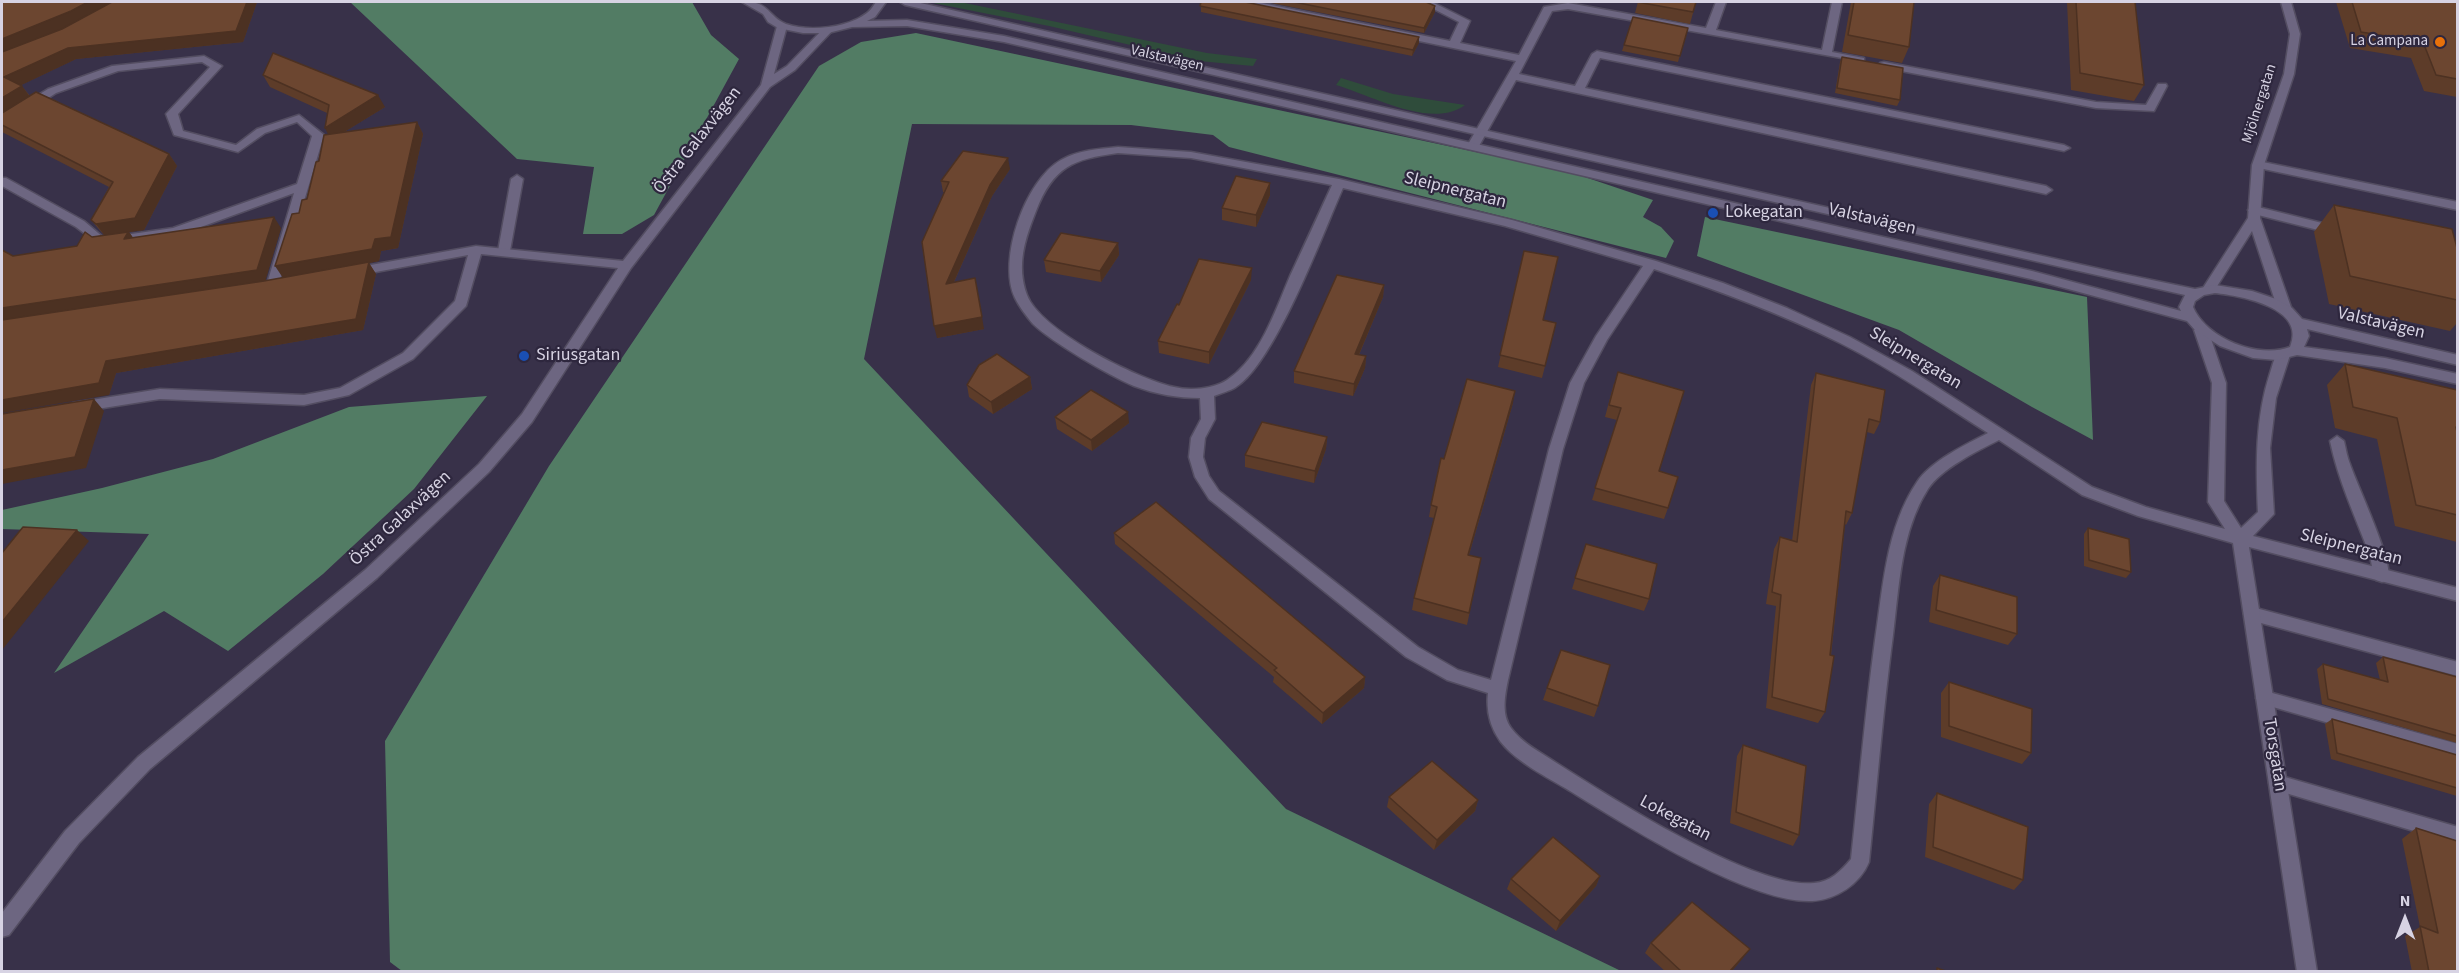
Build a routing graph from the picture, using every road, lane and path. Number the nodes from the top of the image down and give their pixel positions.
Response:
1 (747, 2) edge
2 (881, 2) edge
3 (905, 2) edge
4 (1245, 2) edge
5 (1425, 2) edge
6 (1720, 2) edge
7 (1837, 2) edge
8 (2286, 2) edge
9 (1545, 5) edge
10 (767, 7) edge
11 (852, 24) junction
12 (782, 26) junction
13 (828, 30) junction
14 (1710, 31) junction
15 (1454, 44) junction
16 (1826, 54) junction
17 (1522, 59) junction
18 (1513, 76) junction
19 (766, 85) junction
20 (2162, 86) dead end
21 (1579, 90) junction
22 (2, 125) edge
23 (1481, 132) junction
24 (1473, 146) junction
25 (2064, 148) dead end
26 (2258, 165) junction
27 (517, 179) dead end
28 (2, 181) edge
29 (1339, 183) junction
30 (302, 186) junction
31 (2046, 190) dead end
32 (2457, 206) edge
33 (2254, 214) junction
34 (2346, 233) edge
35 (476, 250) junction
36 (504, 251) junction
37 (626, 264) junction
38 (1651, 264) junction
39 (341, 274) edge
40 (272, 287) edge
41 (2202, 291) junction
42 (2285, 310) junction
43 (2191, 318) junction
44 (2297, 322) junction
45 (2201, 330) junction
46 (2289, 353) junction
47 (2457, 360) edge
48 (2457, 379) edge
49 (1207, 393) junction
50 (69, 409) edge
51 (1999, 434) junction
52 (2337, 441) dead end
53 (2240, 539) junction
54 (2382, 576) junction
55 (2457, 595) edge
56 (2252, 614) junction
57 (2457, 669) edge
58 (1497, 689) junction
59 (2265, 698) junction
60 (2457, 752) edge
61 (2278, 783) junction
62 (2457, 836) edge
63 (2, 928) edge
64 (2307, 972) edge

1 - 10 street
2 - 11 street, Valstavägen
3 - 23 street, Valstavägen
4 - 15 street
5 - 15 street
6 - 14 street
7 - 16 street
8 - 26 street, Mjölnergatan
9 - 14 street
9 - 17 street
10 - 12 street
11 - 13 street, Valstavägen
11 - 24 street, Valstavägen
12 - 13 street, Valstavägen
12 - 19 street, Östra Galaxvägen
13 - 19 street, Östra Galaxvägen
14 - 16 street
15 - 17 street
16 - 20 street
17 - 18 street
18 - 21 street
18 - 23 street
19 - 37 street, Östra Galaxvägen
21 - 25 street
21 - 31 street
22 - 30 street
23 - 24 street
23 - 41 street, Valstavägen
24 - 43 street, Valstavägen
26 - 32 street
26 - 33 street, Mjölnergatan
27 - 36 street
28 - 30 street
29 - 38 street, Sleipnergatan
29 - 49 street, Sleipnergatan
29 - 49 street, Sleipnergatan
30 - 40 street
33 - 34 street
33 - 41 street, Mjölnergatan
33 - 42 street, Mjölnergatan
35 - 36 street
35 - 39 street
35 - 50 street
36 - 37 street
37 - 63 street, Östra Galaxvägen
38 - 51 street, Sleipnergatan
38 - 58 street, Lokegatan
41 - 42 street, Valstavägen
41 - 43 street
42 - 44 street, Valstavägen
43 - 45 street, Valstavägen
44 - 46 street
44 - 47 street, Valstavägen
45 - 46 street, Valstavägen
45 - 53 street, Torsgatan
46 - 48 street, Valstavägen
46 - 53 street
49 - 58 street
51 - 53 street, Sleipnergatan
51 - 58 street, Lokegatan
52 - 54 street
53 - 54 street, Sleipnergatan
53 - 56 street, Torsgatan
54 - 55 street, Sleipnergatan
56 - 57 street
56 - 59 street, Torsgatan
59 - 60 street
59 - 61 street, Torsgatan
61 - 62 street
61 - 64 street, Torsgatan

